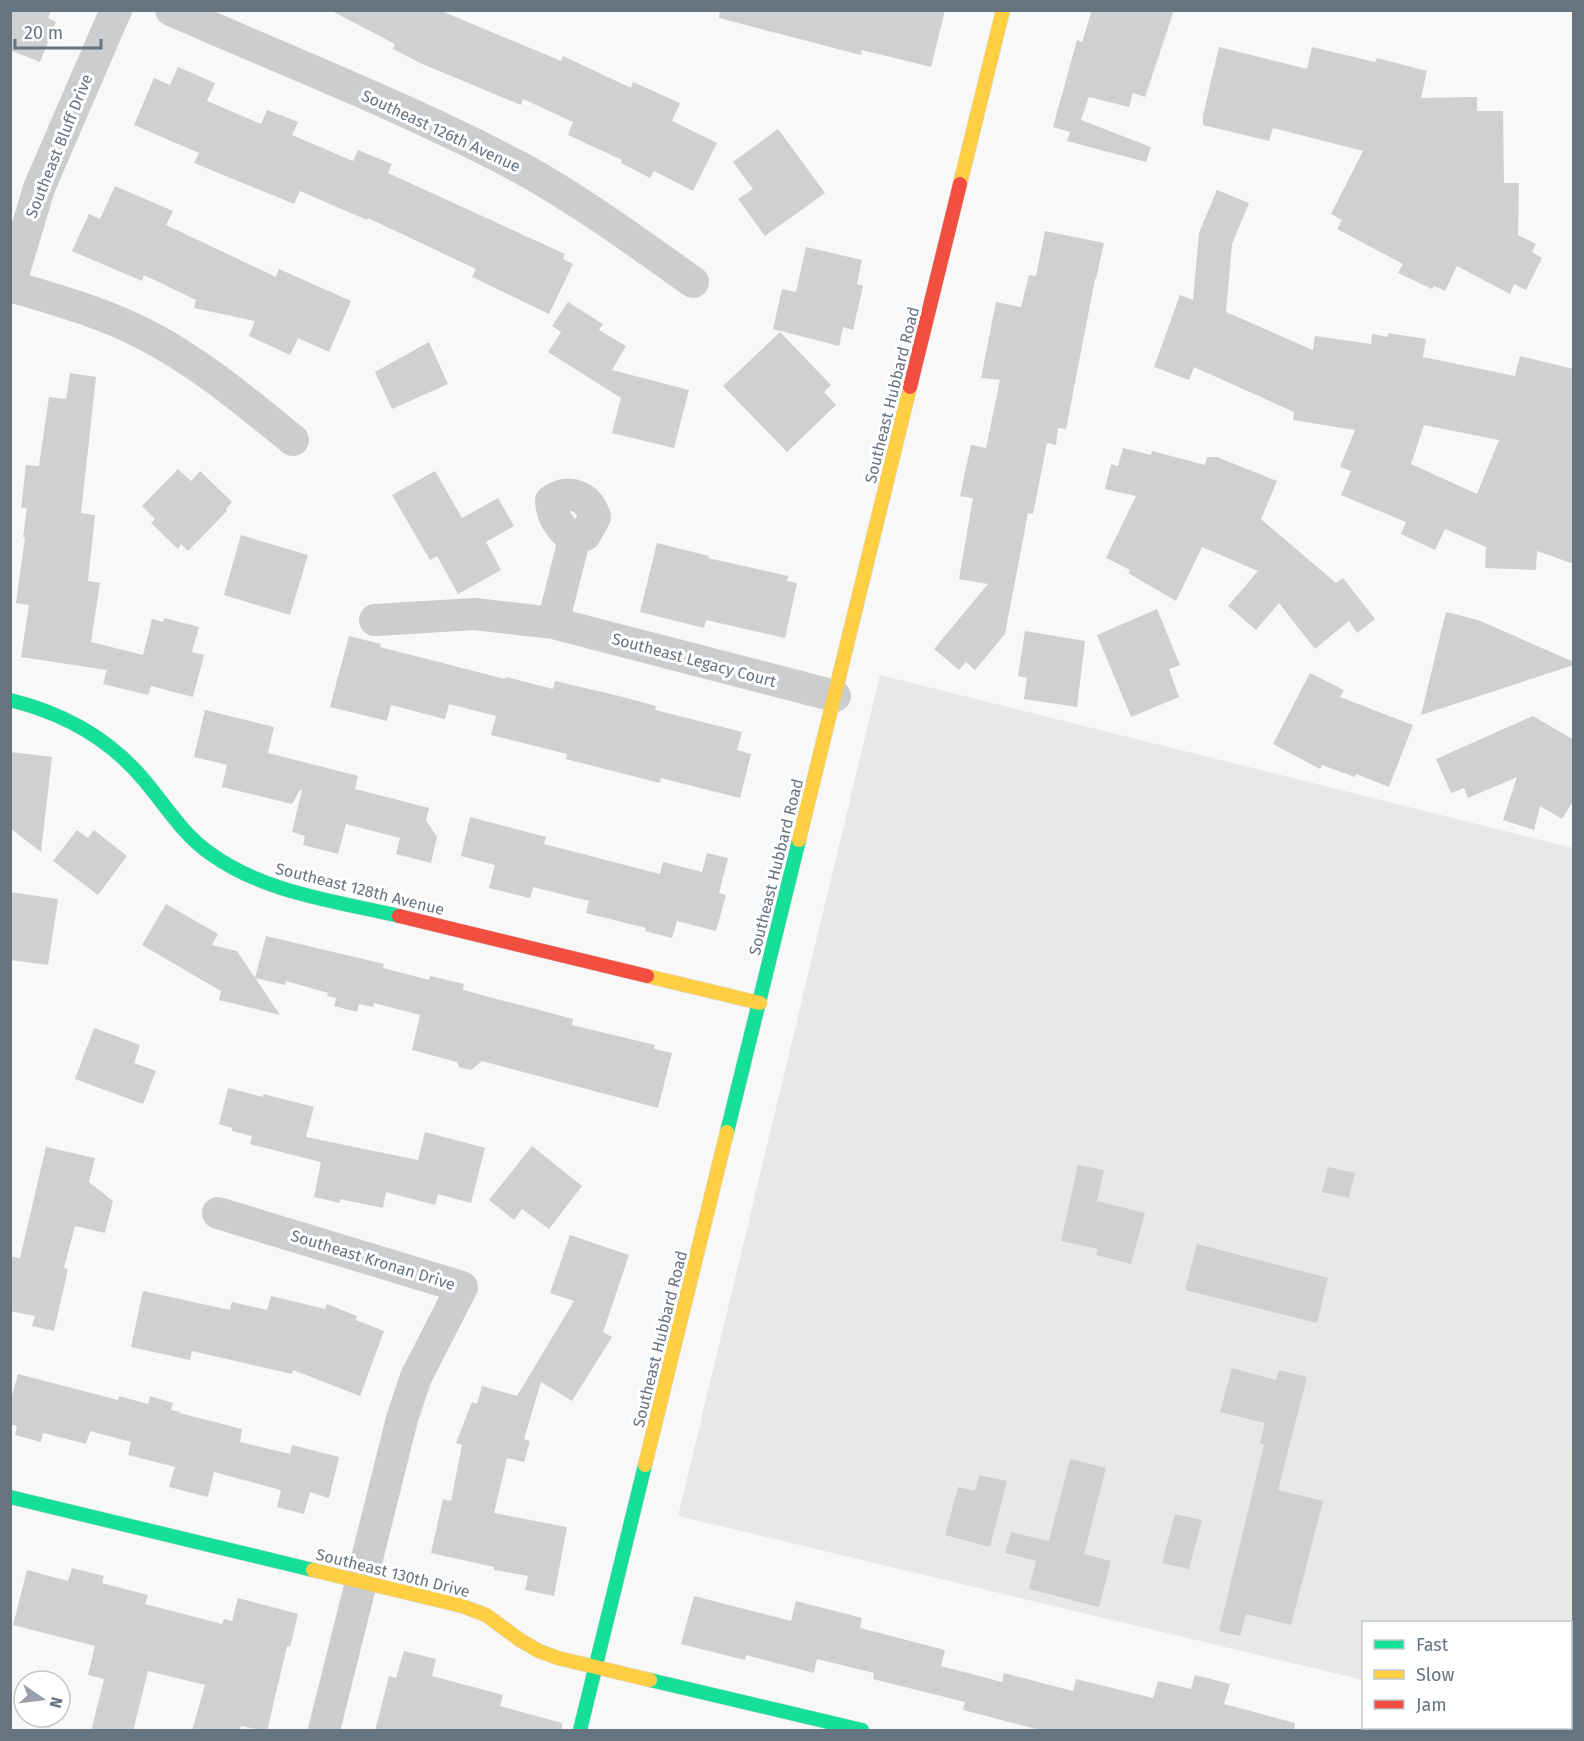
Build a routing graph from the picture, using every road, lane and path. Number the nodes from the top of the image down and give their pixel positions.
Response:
1 (116, 10) edge
2 (171, 10) edge
3 (1003, 10) edge
4 (693, 282) dead end
5 (10, 286) edge
6 (293, 441) dead end
7 (574, 540) dead end
8 (375, 620) dead end
9 (553, 623) junction
10 (834, 696) junction
11 (10, 700) edge
12 (760, 1003) junction
13 (218, 1213) dead end
14 (10, 1497) edge
15 (361, 1582) junction
16 (596, 1668) junction
17 (324, 1731) edge
18 (580, 1731) edge
19 (862, 1731) edge

1 - 5 street, Southeast Bluff Drive
2 - 4 street, Southeast 126th Avenue
3 - 10 main road, Southeast Hubbard Road
5 - 6 street
7 - 9 street
8 - 9 street, Southeast Legacy Court
9 - 10 street, Southeast Legacy Court
10 - 12 main road, Southeast Hubbard Road
11 - 12 main road, Southeast 128th Avenue
12 - 16 main road, Southeast Hubbard Road
13 - 15 street, Southeast Kronan Drive
14 - 15 main road, Southeast 130th Drive
15 - 16 main road, Southeast 130th Drive
15 - 17 street, Southeast Kronan Drive
16 - 18 main road, Southeast Hubbard Road
16 - 19 main road, Southeast 130th Drive

